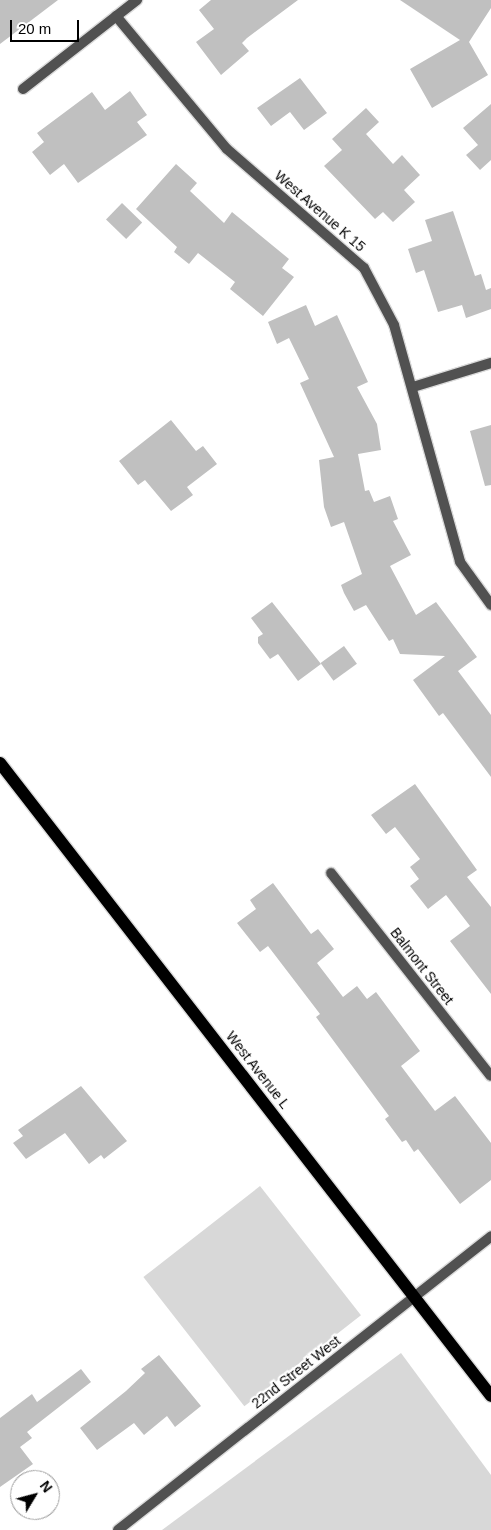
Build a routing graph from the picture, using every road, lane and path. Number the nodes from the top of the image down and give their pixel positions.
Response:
1 (137, 0) edge
2 (116, 16) junction
3 (23, 89) dead end
4 (491, 363) edge
5 (413, 387) junction
6 (491, 605) edge
7 (0, 763) edge
8 (331, 872) dead end
9 (491, 1076) edge
10 (491, 1236) edge
11 (415, 1296) junction
12 (491, 1396) edge
13 (118, 1530) edge

1 - 2 street
2 - 3 street
2 - 5 street, West Avenue K 15
4 - 5 street
5 - 6 street, West Avenue K 15
7 - 11 main road, West Avenue L
8 - 9 street, Balmont Street
10 - 11 street, 22nd Street West
11 - 12 main road, West Avenue L
11 - 13 street, 22nd Street West

